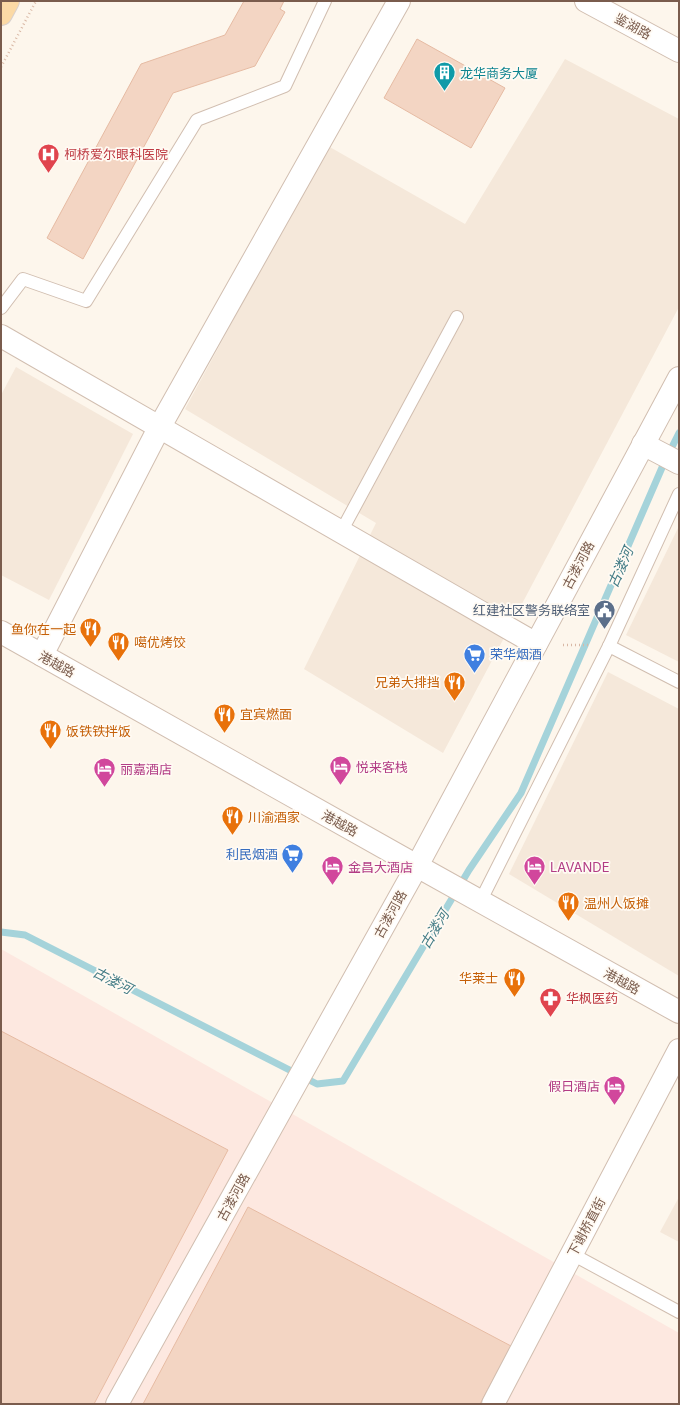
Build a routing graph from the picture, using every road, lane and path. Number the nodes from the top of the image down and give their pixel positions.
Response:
1 (8, 1) edge
2 (36, 1) edge
3 (326, 1) edge
4 (399, 1) edge
5 (586, 1) edge
6 (1, 14) edge
7 (679, 51) edge
8 (1, 67) edge
9 (1, 308) edge
10 (457, 317) dead end
11 (1, 336) edge
12 (679, 378) edge
13 (159, 428) junction
14 (650, 448) junction
15 (677, 463) edge
16 (679, 494) edge
17 (342, 532) junction
18 (1, 632) edge
19 (536, 644) junction
20 (609, 646) junction
21 (42, 655) junction
22 (679, 682) edge
23 (417, 866) junction
24 (474, 898) junction
25 (679, 1012) edge
26 (679, 1050) edge
27 (572, 1254) junction
28 (679, 1312) edge
29 (117, 1404) edge
30 (493, 1404) edge

1 - 6 main road
2 - 8 path
3 - 9 lane
4 - 13 street
5 - 7 street, 鉴湖路
10 - 17 lane
11 - 13 street
12 - 14 street, 古溇河路
13 - 17 street
13 - 21 street
14 - 15 street
14 - 19 street, 古溇河路
16 - 20 lane
17 - 19 street
18 - 21 street, 港越路
19 - 20 path
19 - 23 street, 古溇河路
20 - 22 lane
20 - 24 lane
21 - 23 street, 港越路
23 - 24 street, 港越路
23 - 29 street, 古溇河路
24 - 25 street, 港越路
26 - 27 street, 下谢桥直街
27 - 28 lane
27 - 30 street, 下谢桥直街

